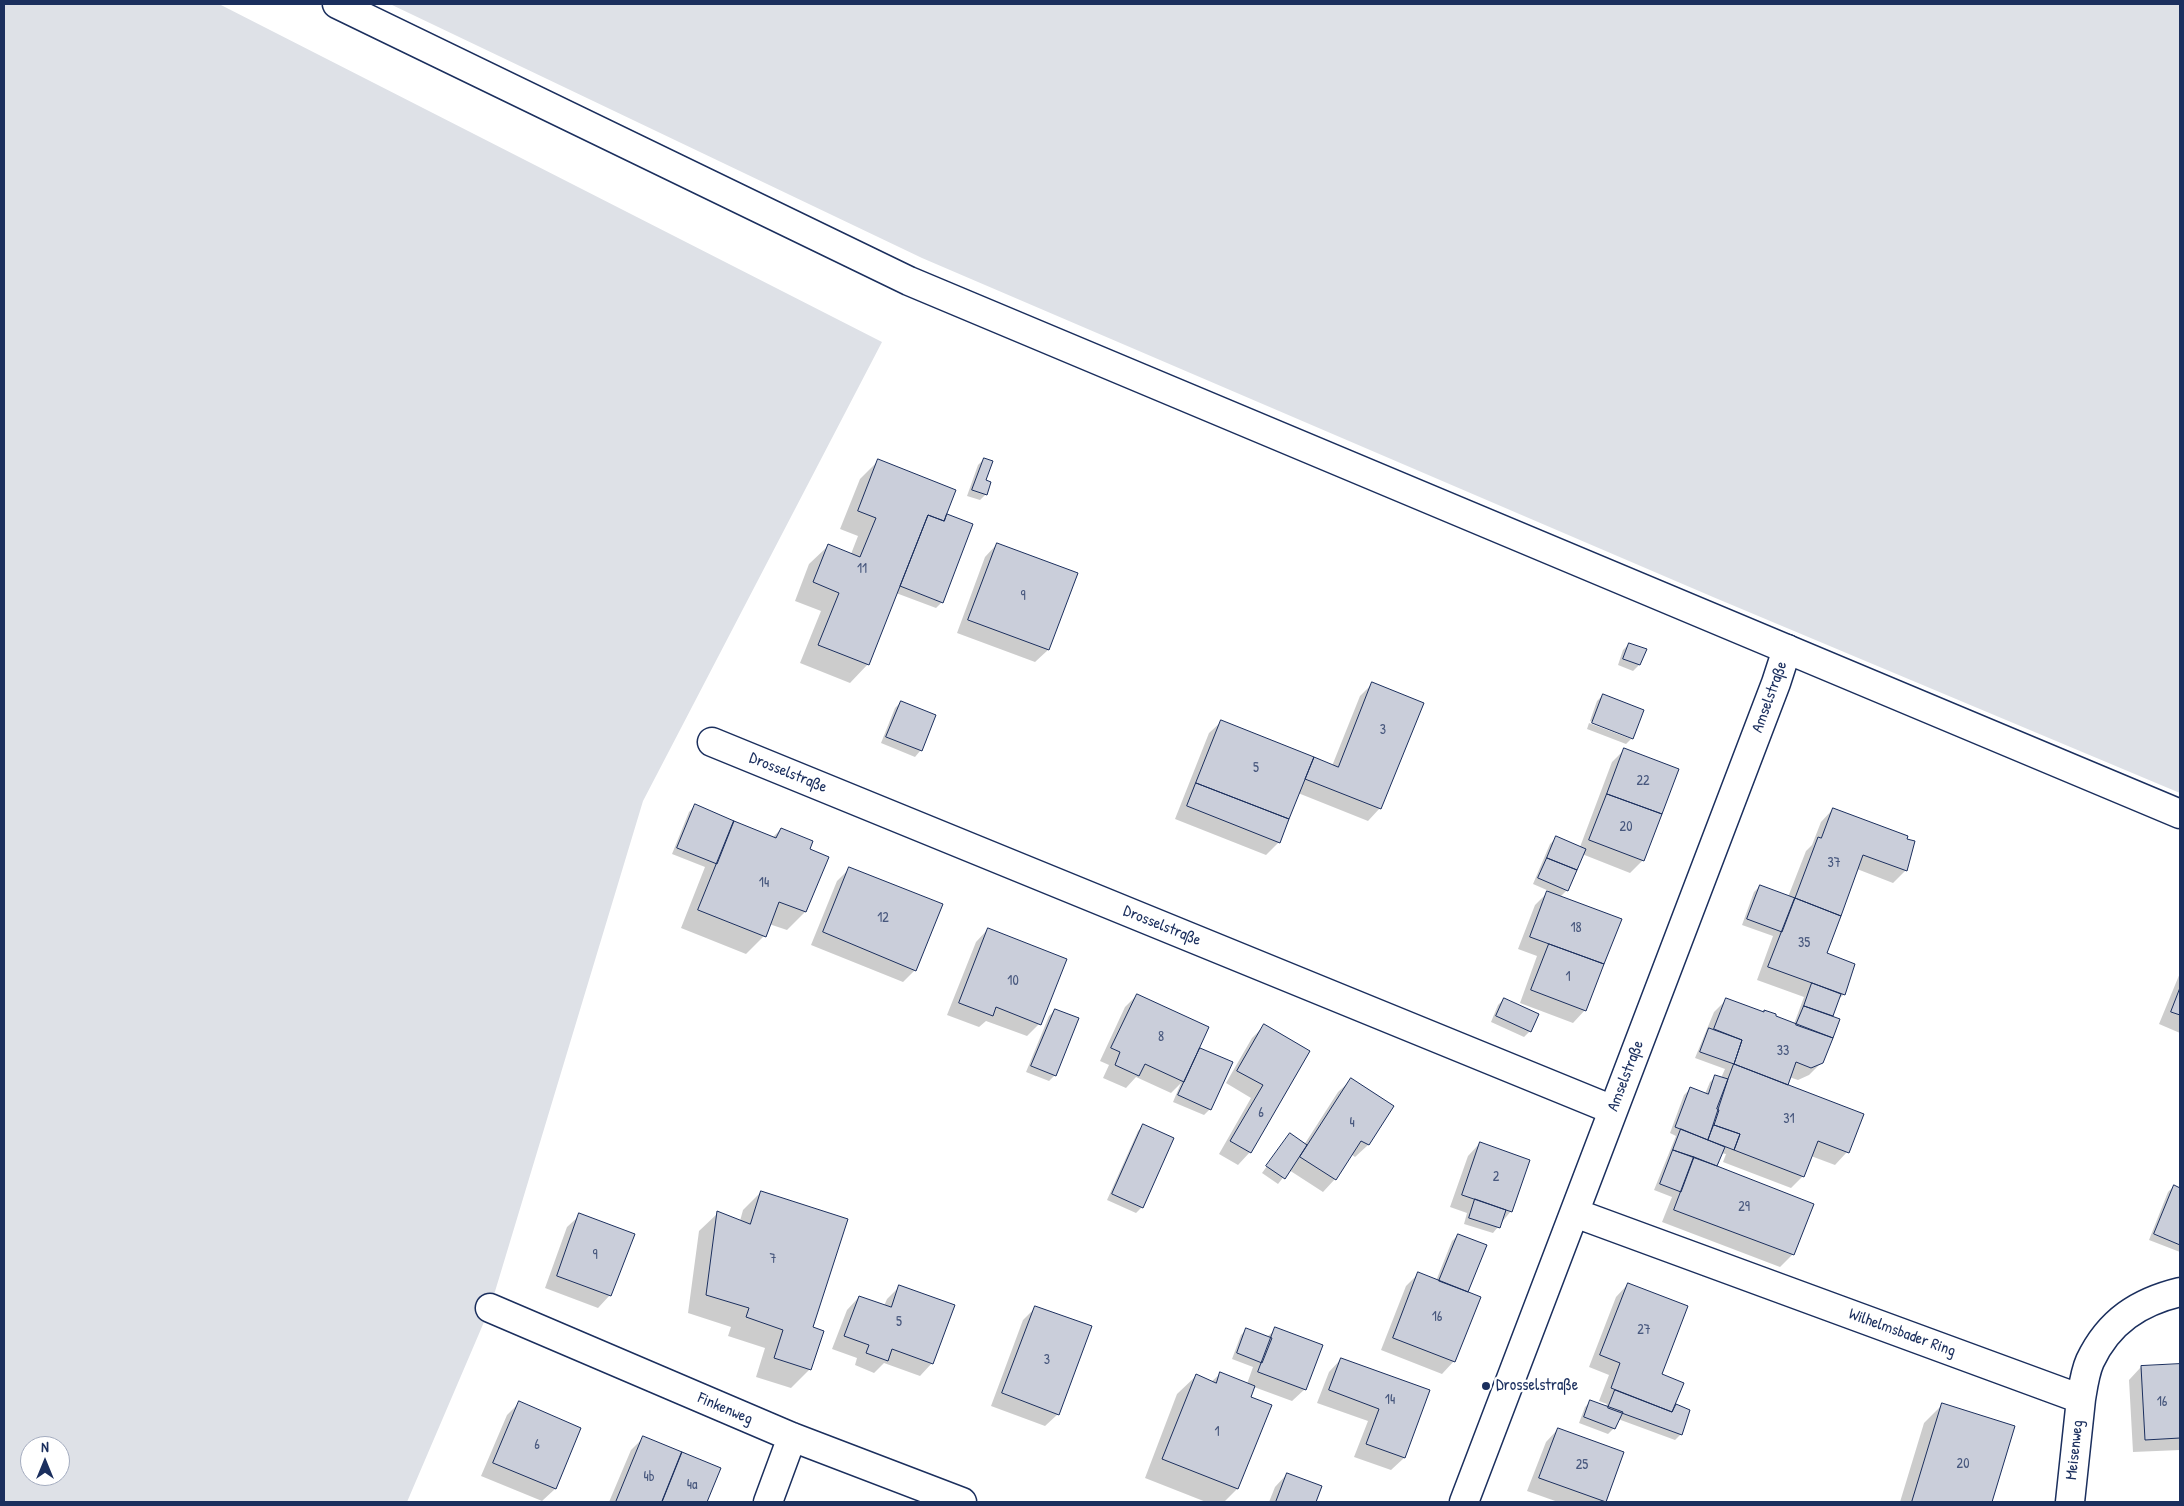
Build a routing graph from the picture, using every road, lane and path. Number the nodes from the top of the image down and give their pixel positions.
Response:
1 (337, 4) edge
2 (1788, 649) junction
3 (712, 742) dead end
4 (2180, 814) edge
5 (1613, 1110) junction
6 (1575, 1213) junction
7 (2180, 1292) edge
8 (490, 1308) dead end
9 (2081, 1399) junction
10 (792, 1437) junction
11 (768, 1502) edge
12 (962, 1502) edge
13 (1464, 1502) edge
14 (2070, 1502) edge

1 - 2 street
2 - 4 street
2 - 5 street, Amselstraße
3 - 5 street, Drosselstraße
5 - 6 street, Amselstraße
6 - 9 street, Wilhelmsbader Ring
6 - 13 street, Amselstraße
7 - 9 street
8 - 10 street, Finkenweg
9 - 14 street, Meisenweg
10 - 11 street
10 - 12 street, Finkenweg

